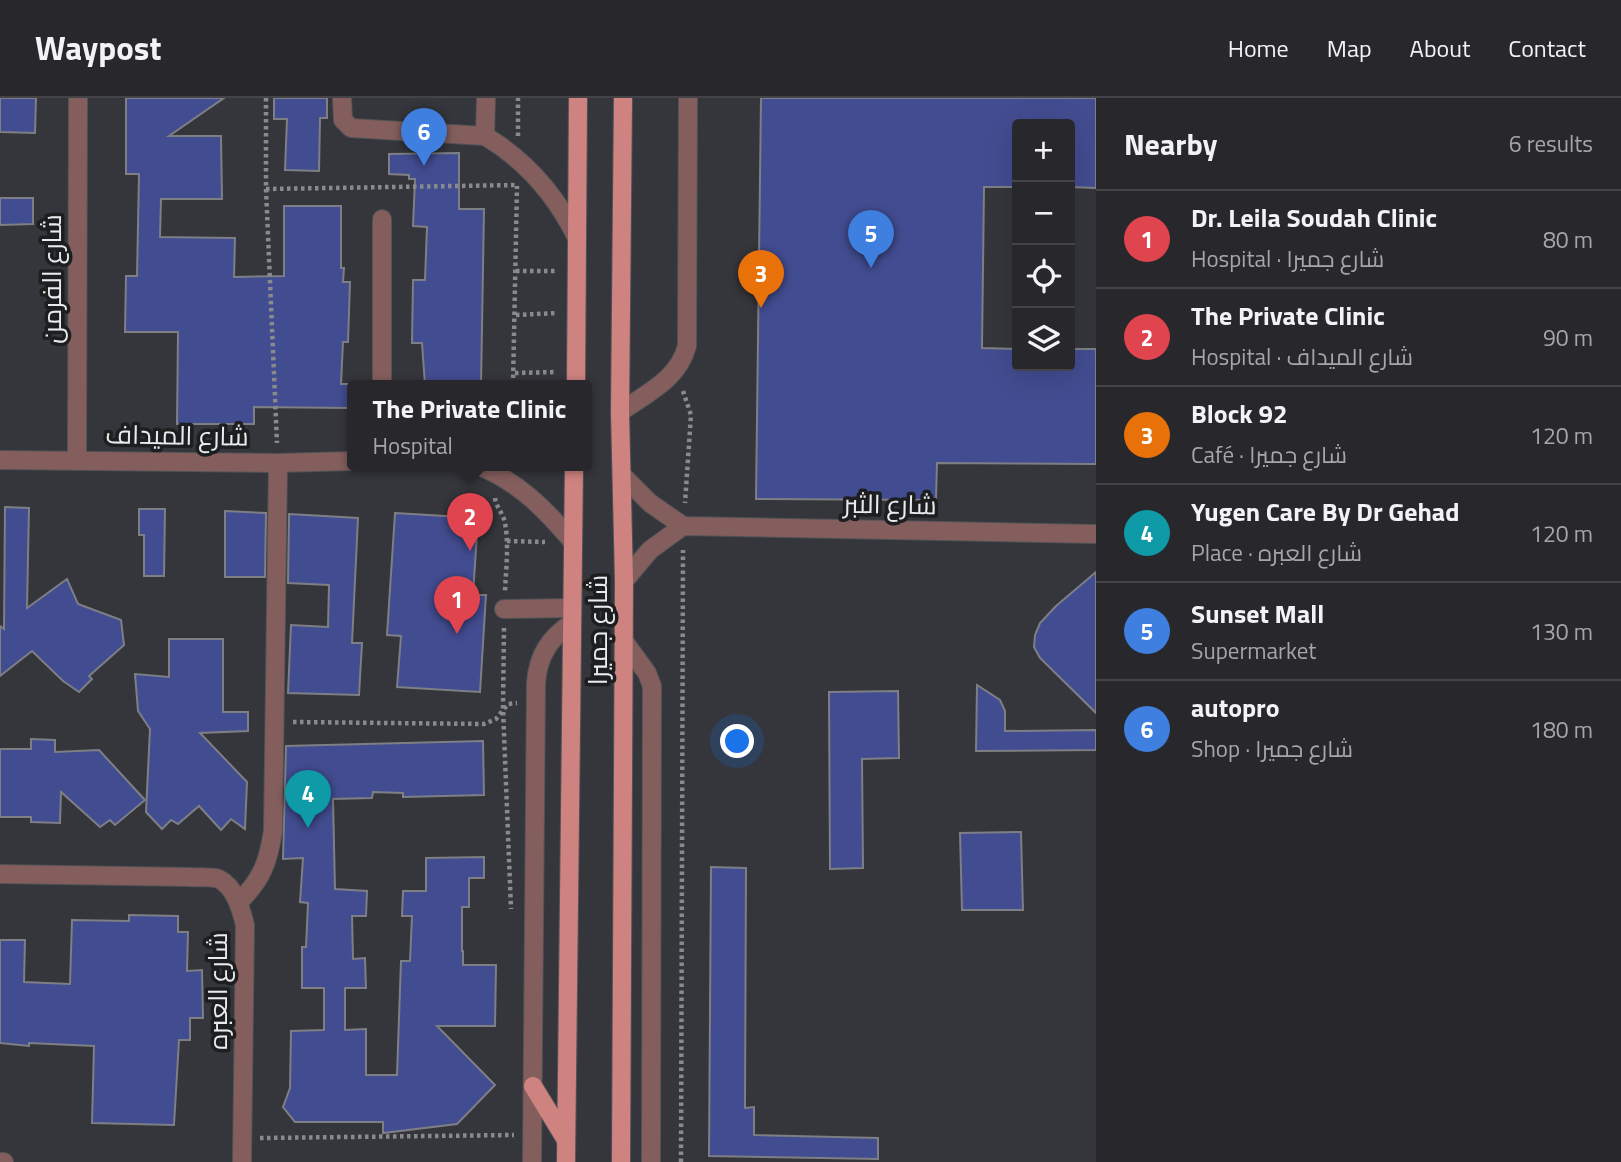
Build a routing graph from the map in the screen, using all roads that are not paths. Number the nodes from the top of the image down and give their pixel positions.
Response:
1 (78, 98) edge
2 (342, 98) edge
3 (486, 98) edge
4 (578, 98) edge
5 (623, 98) edge
6 (688, 98) edge
7 (485, 136) junction
8 (382, 219) dead end
9 (577, 238) junction
10 (574, 379) edge
11 (382, 380) edge
12 (620, 412) junction
13 (0, 460) edge
14 (77, 460) junction
15 (347, 461) edge
16 (278, 463) junction
17 (491, 471) edge
18 (574, 471) edge
19 (622, 475) junction
20 (683, 526) junction
21 (1096, 534) edge
22 (573, 542) junction
23 (624, 581) junction
24 (504, 609) road end
25 (572, 616) junction
26 (623, 640) junction
27 (0, 874) edge
28 (239, 902) junction
29 (533, 1086) junction
30 (566, 1140) junction
31 (242, 1162) edge
32 (532, 1162) edge
33 (566, 1162) edge
34 (621, 1162) edge
35 (651, 1162) edge

1 - 14 street, شارع الفرمن
2 - 7 street
3 - 7 street
4 - 9 main road
5 - 12 main road, شارع جميرا
6 - 12 street
7 - 9 street
8 - 11 street
9 - 10 main road
12 - 19 main road, شارع جميرا
13 - 14 street, شارع الميداف
14 - 16 street, شارع الميداف
15 - 16 street, شارع الميداف
16 - 28 street
17 - 22 street
18 - 22 main road, شارع جميرا
19 - 20 street
19 - 23 main road, شارع جميرا
20 - 21 street, شارع الثبر
20 - 23 street
22 - 25 main road, شارع جميرا
23 - 26 main road, شارع جميرا
24 - 25 street
25 - 29 street
25 - 30 main road, شارع جميرا
26 - 34 main road, شارع جميرا
26 - 35 street
27 - 28 street, شارع العبره
28 - 31 street, شارع العبره
29 - 30 main road
29 - 32 street
30 - 33 main road, شارع جميرا

